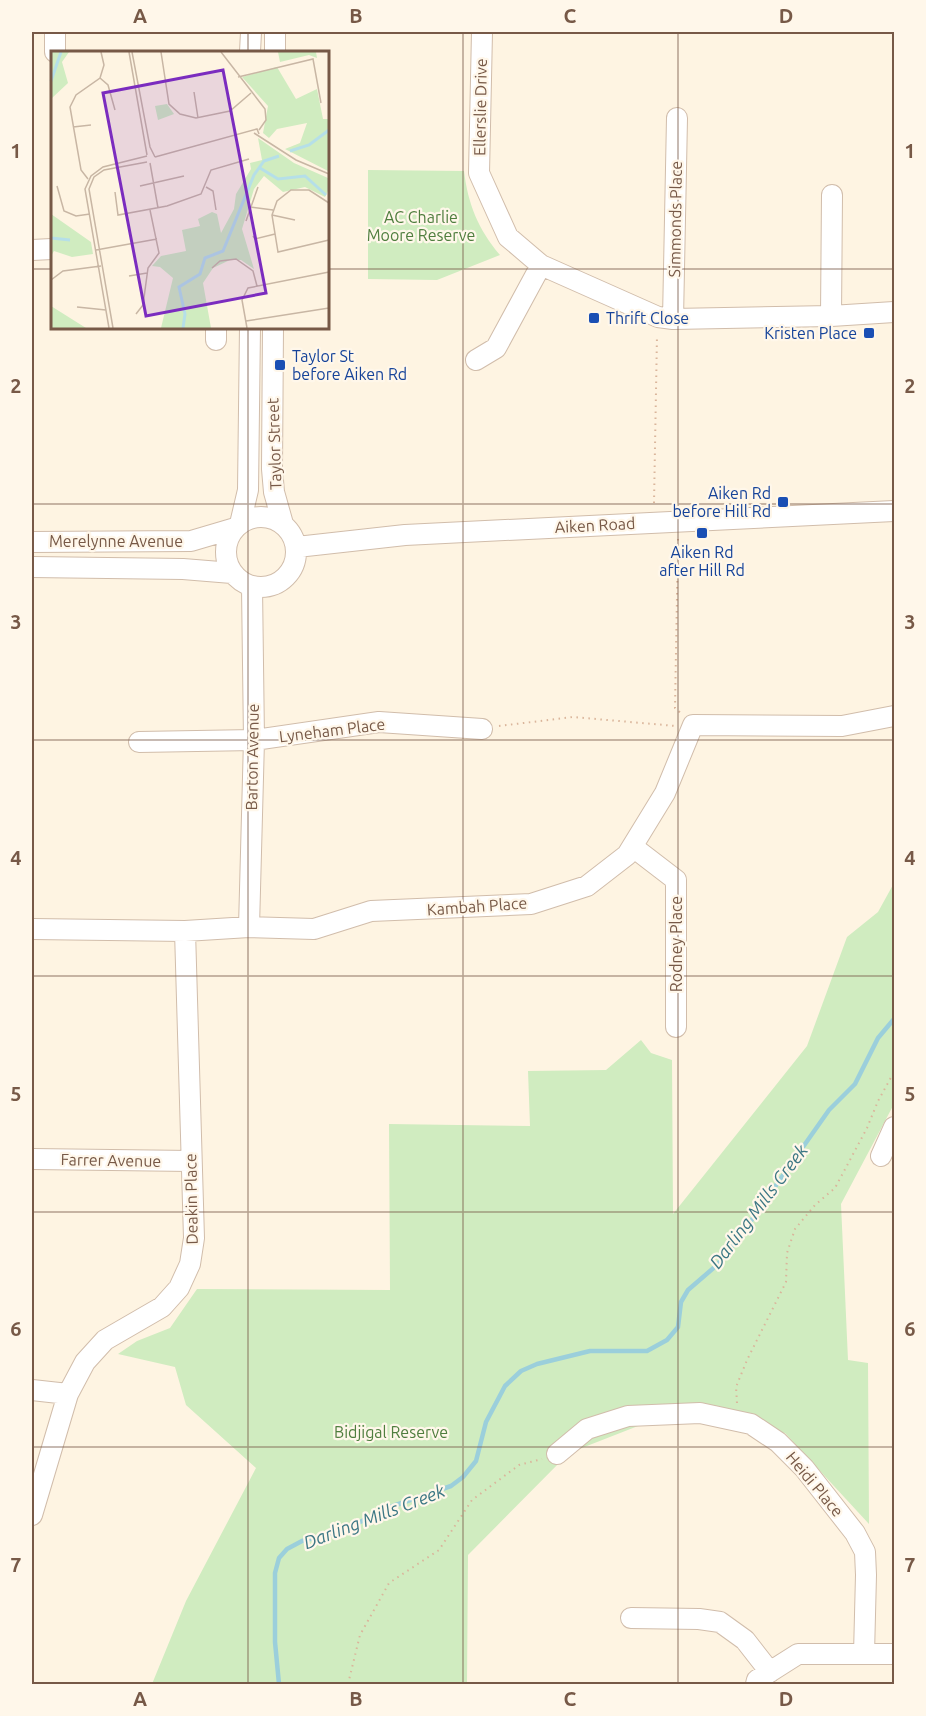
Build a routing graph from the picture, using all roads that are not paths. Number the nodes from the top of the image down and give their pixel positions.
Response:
1 (55, 32) edge
2 (251, 32) edge
3 (275, 32) edge
4 (482, 32) edge
5 (55, 51) edge
6 (250, 51) edge
7 (275, 51) edge
8 (677, 118) dead end
9 (832, 195) dead end
10 (51, 249) edge
11 (32, 250) edge
12 (541, 265) junction
13 (894, 312) edge
14 (831, 316) junction
15 (665, 318) junction
16 (250, 328) edge
17 (273, 328) edge
18 (476, 360) dead end
19 (894, 511) edge
20 (283, 524) junction
21 (238, 526) junction
22 (32, 542) edge
23 (297, 547) junction
24 (32, 567) edge
25 (232, 573) junction
26 (252, 587) junction
27 (894, 716) edge
28 (482, 729) road end
29 (254, 740) junction
30 (139, 742) dead end
31 (633, 847) junction
32 (249, 927) junction
33 (32, 929) edge
34 (185, 931) junction
35 (676, 1027) dead end
36 (894, 1127) edge
37 (881, 1156) dead end
38 (32, 1159) edge
39 (191, 1161) junction
40 (32, 1390) edge
41 (68, 1394) junction
42 (557, 1454) road end
43 (32, 1515) edge
44 (631, 1618) dead end
45 (864, 1654) junction
46 (894, 1654) edge
47 (763, 1678) edge

1 - 5 street
2 - 6 street
3 - 7 street
4 - 12 street, Ellerslie Drive
8 - 15 street, Simmonds Place
9 - 14 street
10 - 11 street
12 - 15 street, Ellerslie Drive
12 - 18 street
13 - 14 street, Ellerslie Drive
14 - 15 street, Ellerslie Drive
16 - 21 street, Taylor Street
17 - 20 street, Taylor Street
19 - 23 street, Aiken Road
20 - 21 street
20 - 23 street
21 - 22 street, Merelynne Avenue
21 - 25 street
23 - 26 street
24 - 25 street, Merelynne Avenue
25 - 26 street
26 - 29 street, Barton Avenue
27 - 31 street, Kambah Place
28 - 29 street, Lyneham Place
29 - 30 street, Lyneham Place
29 - 32 street, Barton Avenue
31 - 32 street, Kambah Place
31 - 35 street, Rodney Place
32 - 34 street, Kambah Place
33 - 34 street, Kambah Place
34 - 39 street, Deakin Place
36 - 37 street
38 - 39 street, Farrer Avenue
39 - 41 street, Deakin Place
40 - 41 street
41 - 43 street, Deakin Place
42 - 45 street, Heidi Place
44 - 47 street
45 - 46 street
45 - 47 street

